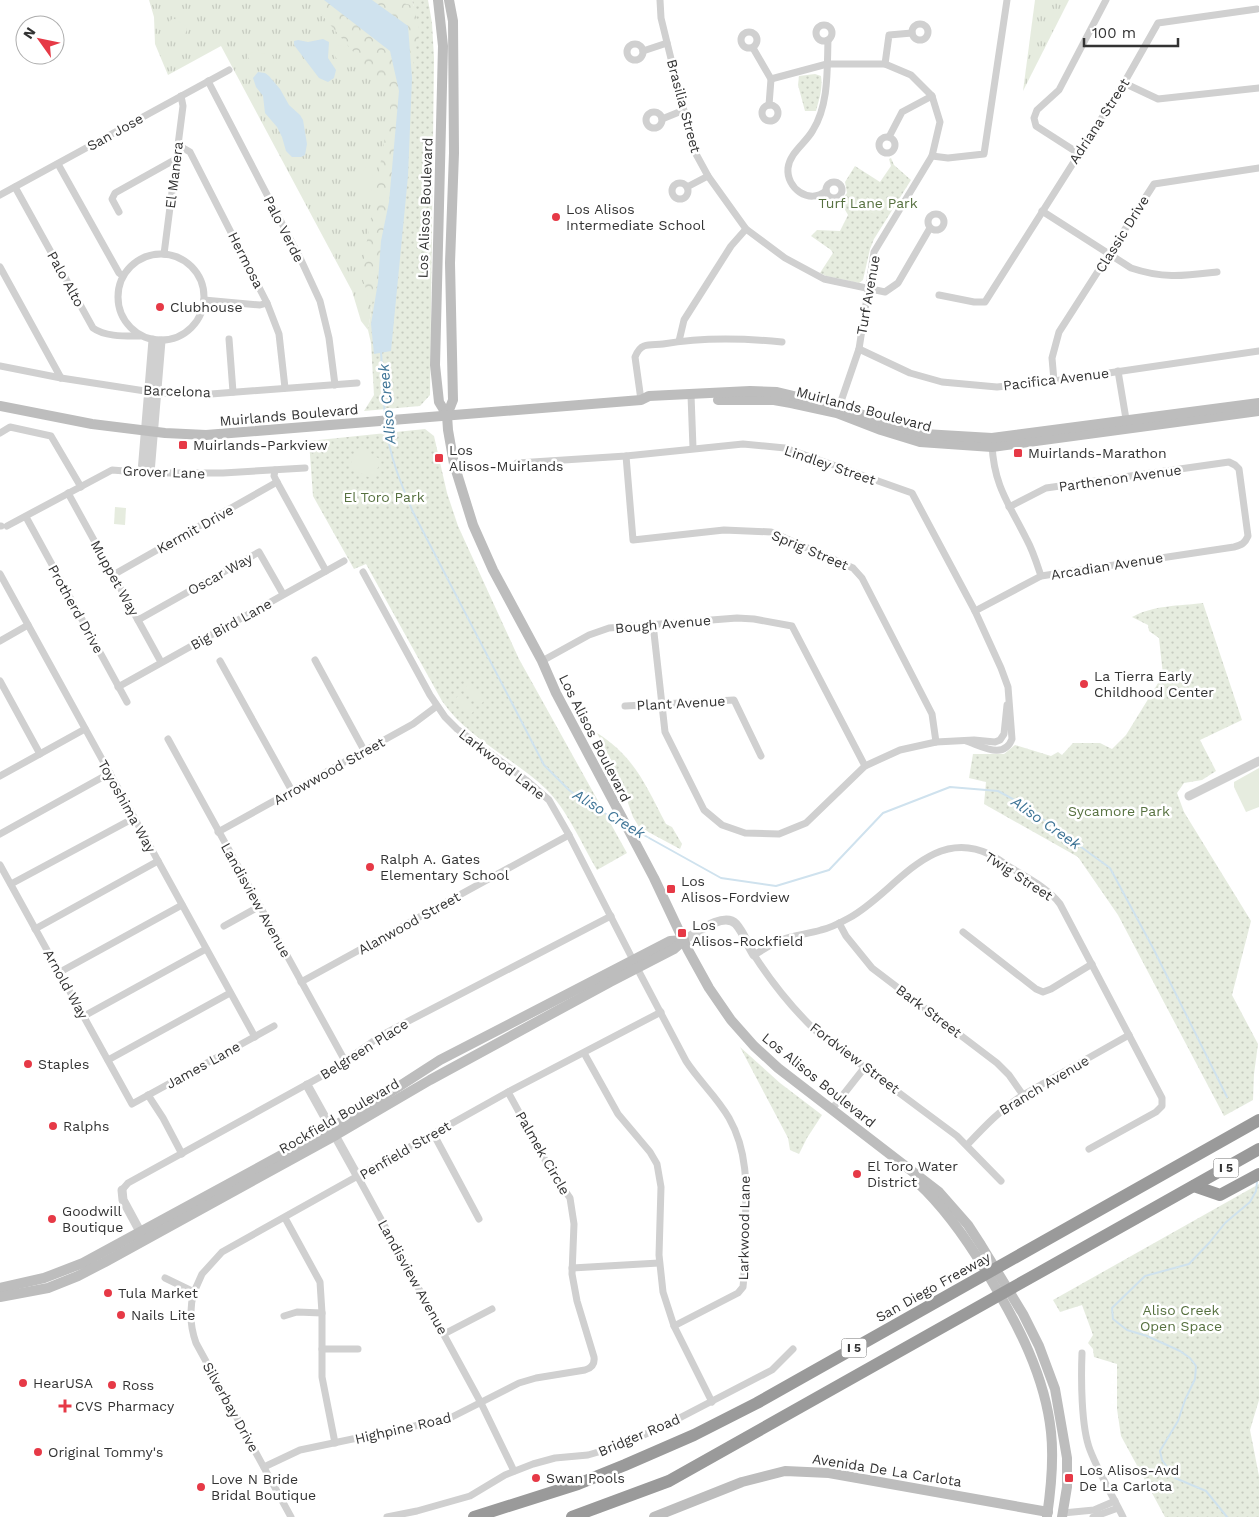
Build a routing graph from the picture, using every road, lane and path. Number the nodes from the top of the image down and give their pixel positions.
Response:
1 (438, 0) edge
2 (450, 0) edge
3 (660, 0) edge
4 (1007, 0) edge
5 (1106, 0) edge
6 (1257, 8) dead end
7 (912, 33) dead end
8 (828, 40) dead end
9 (667, 43) junction
10 (753, 48) dead end
11 (643, 51) dead end
12 (827, 64) junction
13 (885, 64) junction
14 (229, 70) dead end
15 (771, 78) junction
16 (208, 81) junction
17 (1124, 83) junction
18 (1259, 88) edge
19 (181, 96) junction
20 (932, 96) junction
21 (769, 105) dead end
22 (684, 110) junction
23 (662, 119) dead end
24 (889, 137) dead end
25 (178, 145) junction
26 (1078, 153) junction
27 (932, 156) junction
28 (176, 159) junction
29 (58, 164) junction
30 (1259, 168) edge
31 (708, 176) junction
32 (15, 187) junction
33 (687, 187) dead end
34 (826, 190) dead end
35 (0, 195) edge
36 (1042, 211) junction
37 (119, 212) dead end
38 (930, 228) dead end
39 (746, 229) junction
40 (164, 254) junction
41 (1110, 255) junction
42 (0, 267) edge
43 (1217, 272) dead end
44 (123, 276) junction
45 (869, 288) junction
46 (939, 295) dead end
47 (204, 300) junction
48 (268, 303) junction
49 (141, 336) junction
50 (157, 340) junction
51 (229, 340) dead end
52 (679, 341) junction
53 (782, 342) dead end
54 (858, 349) junction
55 (1259, 351) edge
56 (0, 366) edge
57 (1118, 371) junction
58 (61, 378) junction
59 (1054, 381) junction
60 (357, 383) dead end
61 (335, 385) junction
62 (285, 388) junction
63 (153, 392) junction
64 (233, 392) junction
65 (690, 398) junction
66 (641, 400) junction
67 (1259, 403) edge
68 (0, 406) edge
69 (839, 410) junction
70 (1259, 411) edge
71 (447, 415) junction
72 (1127, 424) junction
73 (150, 431) junction
74 (0, 432) edge
75 (992, 443) junction
76 (693, 448) junction
77 (626, 456) junction
78 (517, 463) dead end
79 (304, 468) dead end
80 (275, 470) junction
81 (146, 473) junction
82 (277, 482) junction
83 (81, 486) junction
84 (68, 493) junction
85 (1009, 507) junction
86 (26, 516) junction
87 (3, 526) edge
88 (1246, 542) joint
89 (344, 561) dead end
90 (326, 571) junction
91 (363, 572) dead end
92 (0, 574) edge
93 (113, 575) junction
94 (1041, 576) junction
95 (2, 583) edge
96 (283, 594) junction
97 (975, 611) junction
98 (138, 620) junction
99 (653, 624) junction
100 (28, 626) junction
101 (0, 641) edge
102 (315, 660) dead end
103 (220, 661) dead end
104 (542, 661) junction
105 (161, 662) junction
106 (0, 681) edge
107 (118, 687) junction
108 (1008, 700) junction
109 (127, 702) dead end
110 (661, 704) junction
111 (437, 706) junction
112 (625, 706) dead end
113 (85, 729) junction
114 (168, 739) dead end
115 (966, 741) junction
116 (936, 742) junction
117 (365, 752) junction
118 (40, 754) junction
119 (761, 756) dead end
120 (1259, 761) edge
121 (865, 766) junction
122 (110, 773) junction
123 (0, 776) edge
124 (292, 791) junction
125 (1188, 796) dead end
126 (134, 818) junction
127 (218, 832) junction
128 (0, 834) edge
129 (569, 835) junction
130 (158, 861) junction
131 (0, 864) edge
132 (11, 884) junction
133 (182, 905) junction
134 (260, 906) junction
135 (611, 916) junction
136 (728, 920) joint
137 (839, 923) junction
138 (224, 926) dead end
139 (36, 929) junction
140 (963, 932) dead end
141 (684, 940) junction
142 (206, 949) junction
143 (754, 955) junction
144 (635, 964) junction
145 (1092, 964) junction
146 (60, 972) junction
147 (302, 982) junction
148 (230, 992) junction
149 (660, 1012) junction
150 (84, 1016) junction
151 (274, 1026) dead end
152 (1129, 1035) junction
153 (255, 1037) junction
154 (584, 1053) junction
155 (108, 1060) junction
156 (345, 1061) junction
157 (865, 1067) junction
158 (307, 1085) junction
159 (508, 1092) junction
160 (148, 1095) junction
161 (1023, 1095) junction
162 (132, 1104) joint
163 (832, 1109) junction
164 (1259, 1120) edge
165 (333, 1131) junction
166 (433, 1133) junction
167 (967, 1144) junction
168 (1088, 1149) dead end
169 (1259, 1149) edge
170 (182, 1154) junction
171 (903, 1164) junction
172 (1259, 1174) edge
173 (358, 1177) junction
174 (1001, 1181) dead end
175 (1194, 1186) junction
176 (122, 1190) joint
177 (285, 1218) junction
178 (478, 1219) dead end
179 (140, 1232) junction
180 (145, 1241) junction
181 (659, 1263) junction
182 (572, 1268) junction
183 (164, 1278) dead end
184 (0, 1288) edge
185 (194, 1292) junction
186 (0, 1297) edge
187 (492, 1308) dead end
188 (322, 1313) junction
189 (284, 1316) dead end
190 (1018, 1316) junction
191 (674, 1326) junction
192 (444, 1334) junction
193 (322, 1349) junction
194 (358, 1349) dead end
195 (793, 1349) dead end
196 (1082, 1353) dead end
197 (594, 1363) joint
198 (712, 1402) junction
199 (481, 1403) junction
200 (335, 1444) junction
201 (264, 1467) junction
202 (514, 1471) junction
203 (1117, 1504) junction
204 (1047, 1514) edge
205 (1065, 1516) edge
206 (291, 1517) edge
207 (387, 1517) edge
208 (474, 1517) edge
209 (572, 1517) edge
210 (654, 1517) edge
211 (1093, 1517) edge
212 (1123, 1517) edge

1 - 71 main road, Los Alisos Boulevard
2 - 71 main road, Los Alisos Boulevard
3 - 9 street, Brasilia Street
4 - 27 street
5 - 26 street
6 - 17 street, Adriana Street
7 - 13 street
8 - 12 street
9 - 11 street
9 - 22 street, Brasilia Street
10 - 15 street
12 - 13 street, Turf Avenue
12 - 15 street, Turf Avenue
12 - 34 street
13 - 20 street, Turf Avenue
14 - 16 street, San Jose
15 - 21 street
16 - 19 street, San Jose
16 - 61 street, Palo Verde
17 - 18 street
17 - 26 street, Adriana Street
19 - 25 street, El Manera
19 - 29 street, San Jose
20 - 24 street
20 - 27 street, Turf Avenue
22 - 23 street
22 - 31 street, Brasilia Street
25 - 28 street, El Manera
25 - 48 street, Hermosa
26 - 36 street, Adriana Street
27 - 45 street, Turf Avenue
28 - 37 street
28 - 40 street, El Manera
29 - 32 street, San Jose
29 - 44 street
30 - 41 street, Classic Drive
31 - 33 street
31 - 39 street, Brasilia Street
32 - 35 street, San Jose
32 - 49 street, Palo Alto
36 - 41 street
36 - 46 street, Adriana Street
38 - 45 street, Brasilia Street
39 - 45 street, Brasilia Street
39 - 52 street
40 - 44 street
40 - 47 street
41 - 43 street
41 - 59 street, Classic Drive
42 - 58 street
44 - 49 street
45 - 54 street, Turf Avenue
47 - 48 street
47 - 50 street
48 - 62 street, Hermosa
49 - 50 street
50 - 63 street
51 - 64 street
52 - 53 street
52 - 66 street
54 - 59 street, Pacifica Avenue
54 - 69 street, Turf Avenue
55 - 57 street, Pacifica Avenue
56 - 58 street, Barcelona
57 - 59 street, Pacifica Avenue
57 - 72 street
58 - 63 street, Barcelona
60 - 61 street, Barcelona
61 - 62 street, Barcelona
62 - 64 street, Barcelona
63 - 64 street, Barcelona
63 - 73 street
65 - 66 main road, Muirlands Boulevard
65 - 69 main road, Muirlands Boulevard
65 - 76 street
66 - 71 main road, Muirlands Boulevard
67 - 72 main road, Muirlands Boulevard
68 - 73 main road, Muirlands Boulevard
69 - 75 main road, Muirlands Boulevard
70 - 72 main road, Muirlands Boulevard
71 - 73 main road, Muirlands Boulevard
71 - 104 main road, Los Alisos Boulevard
72 - 75 main road, Muirlands Boulevard
73 - 81 street
74 - 83 street
75 - 85 street
76 - 77 street, Lindley Street
76 - 97 street, Lindley Street
77 - 78 street, Lindley Street
77 - 116 street, Sprig Street
79 - 80 street, Grover Lane
80 - 81 street, Grover Lane
80 - 82 street
81 - 83 street, Grover Lane
82 - 90 street
82 - 93 street, Kermit Drive
83 - 84 street, Grover Lane
84 - 86 street, Grover Lane
84 - 93 street, Muppet Way
85 - 88 street, Parthenon Avenue
85 - 94 street
86 - 87 street, Grover Lane
86 - 107 street, Protherd Drive
88 - 94 street, Arcadian Avenue
89 - 90 street, Big Bird Lane
90 - 96 street, Big Bird Lane
91 - 111 street, Larkwood Lane
92 - 95 street, Toyoshima Way
93 - 98 street, Muppet Way
94 - 97 street, Arcadian Avenue
95 - 100 street, Toyoshima Way
96 - 98 street, Oscar Way
96 - 105 street, Big Bird Lane
97 - 108 street, Lindley Street
98 - 105 street, Muppet Way
99 - 104 street, Bough Avenue
99 - 110 street
99 - 121 street, Bough Avenue
100 - 101 street
100 - 113 street, Toyoshima Way
102 - 117 street
103 - 124 street
104 - 141 main road, Los Alisos Boulevard
105 - 107 street, Big Bird Lane
106 - 118 street
107 - 109 street, Protherd Drive
108 - 115 street, Lindley Street
108 - 115 street, Lindley Street
110 - 112 street, Plant Avenue
110 - 119 street, Plant Avenue
110 - 121 street
111 - 117 street, Arrowwood Street
111 - 129 street, Larkwood Lane
113 - 118 street
113 - 122 street, Toyoshima Way
114 - 127 street, Landisview Avenue
115 - 116 street
116 - 121 street
117 - 124 street, Arrowwood Street
118 - 123 street
120 - 125 street
122 - 126 street, Toyoshima Way
122 - 128 street
124 - 127 street, Arrowwood Street
126 - 130 street, Toyoshima Way
126 - 132 street
127 - 134 street, Landisview Avenue
129 - 135 street, Larkwood Lane
129 - 147 street, Alanwood Street
130 - 133 street, Toyoshima Way
130 - 139 street
131 - 132 street, Arnold Way
132 - 139 street, Arnold Way
133 - 142 street, Toyoshima Way
133 - 146 street
134 - 138 street
134 - 147 street, Landisview Avenue
135 - 144 street, Larkwood Lane
135 - 156 street, Belgreen Place
136 - 141 street, Rockfield Boulevard
136 - 143 street, Fordview Street
137 - 143 street, Twig Street
137 - 145 street, Twig Street
137 - 161 street, Bark Street
139 - 146 street, Arnold Way
140 - 145 street
141 - 144 main road, Rockfield Boulevard
141 - 163 main road, Los Alisos Boulevard
142 - 148 street, Toyoshima Way
142 - 150 street
143 - 157 street, Fordview Street
144 - 149 street, Larkwood Lane
144 - 165 main road, Rockfield Boulevard
145 - 152 street, Twig Street
146 - 150 street, Arnold Way
147 - 156 street, Landisview Avenue
148 - 153 street, Toyoshima Way
148 - 155 street
149 - 154 street, Penfield Street
149 - 191 street, Larkwood Lane
150 - 155 street, Arnold Way
151 - 153 street, James Lane
152 - 161 street, Branch Avenue
152 - 168 street, Twig Street
153 - 160 street, James Lane
154 - 159 street, Penfield Street
154 - 181 street
155 - 162 street, Arnold Way
156 - 158 street, Belgreen Place
157 - 163 street
157 - 167 street, Fordview Street
158 - 165 street, Landisview Avenue
158 - 170 street, Belgreen Place
159 - 166 street, Penfield Street
159 - 182 street, Palmek Circle
160 - 162 street, James Lane
160 - 170 street
161 - 167 street, Branch Avenue
163 - 171 main road, Los Alisos Boulevard
164 - 208 highway, San Diego Freeway / I 5
165 - 173 street, Landisview Avenue
165 - 179 main road, Rockfield Boulevard
165 - 180 main road, Rockfield Boulevard
166 - 173 street, Penfield Street
166 - 178 street
167 - 174 street, Fordview Street
169 - 175 highway, I 5
170 - 176 street, Belgreen Place
171 - 190 main road, Los Alisos Boulevard
171 - 190 main road, Los Alisos Boulevard
172 - 175 highway
173 - 177 street, Penfield Street
173 - 192 street, Landisview Avenue
175 - 209 highway, I 5
176 - 179 street
177 - 185 street, Penfield Street
177 - 188 street
179 - 180 street
179 - 184 main road, Rockfield Boulevard
180 - 186 main road, Rockfield Boulevard
181 - 182 street
181 - 191 street
182 - 197 street, Palmek Circle
183 - 185 street
185 - 201 street, Silverbay Drive
187 - 192 street
188 - 189 street
188 - 193 street
190 - 204 main road, Los Alisos Boulevard
190 - 205 main road, Los Alisos Boulevard
191 - 198 street
192 - 199 street, Landisview Avenue
193 - 194 street
193 - 200 street
195 - 198 street, Bridger Road
196 - 203 street
197 - 199 street, Highpine Road
198 - 202 street, Bridger Road
199 - 200 street, Highpine Road
199 - 202 street, Landisview Avenue
200 - 201 street, Highpine Road
201 - 206 street, Silverbay Drive
202 - 207 street, Bridger Road
203 - 205 street, Avenida De La Carlota
203 - 211 street
203 - 212 street
204 - 205 street, Avenida De La Carlota
204 - 210 main road, Avenida De La Carlota

